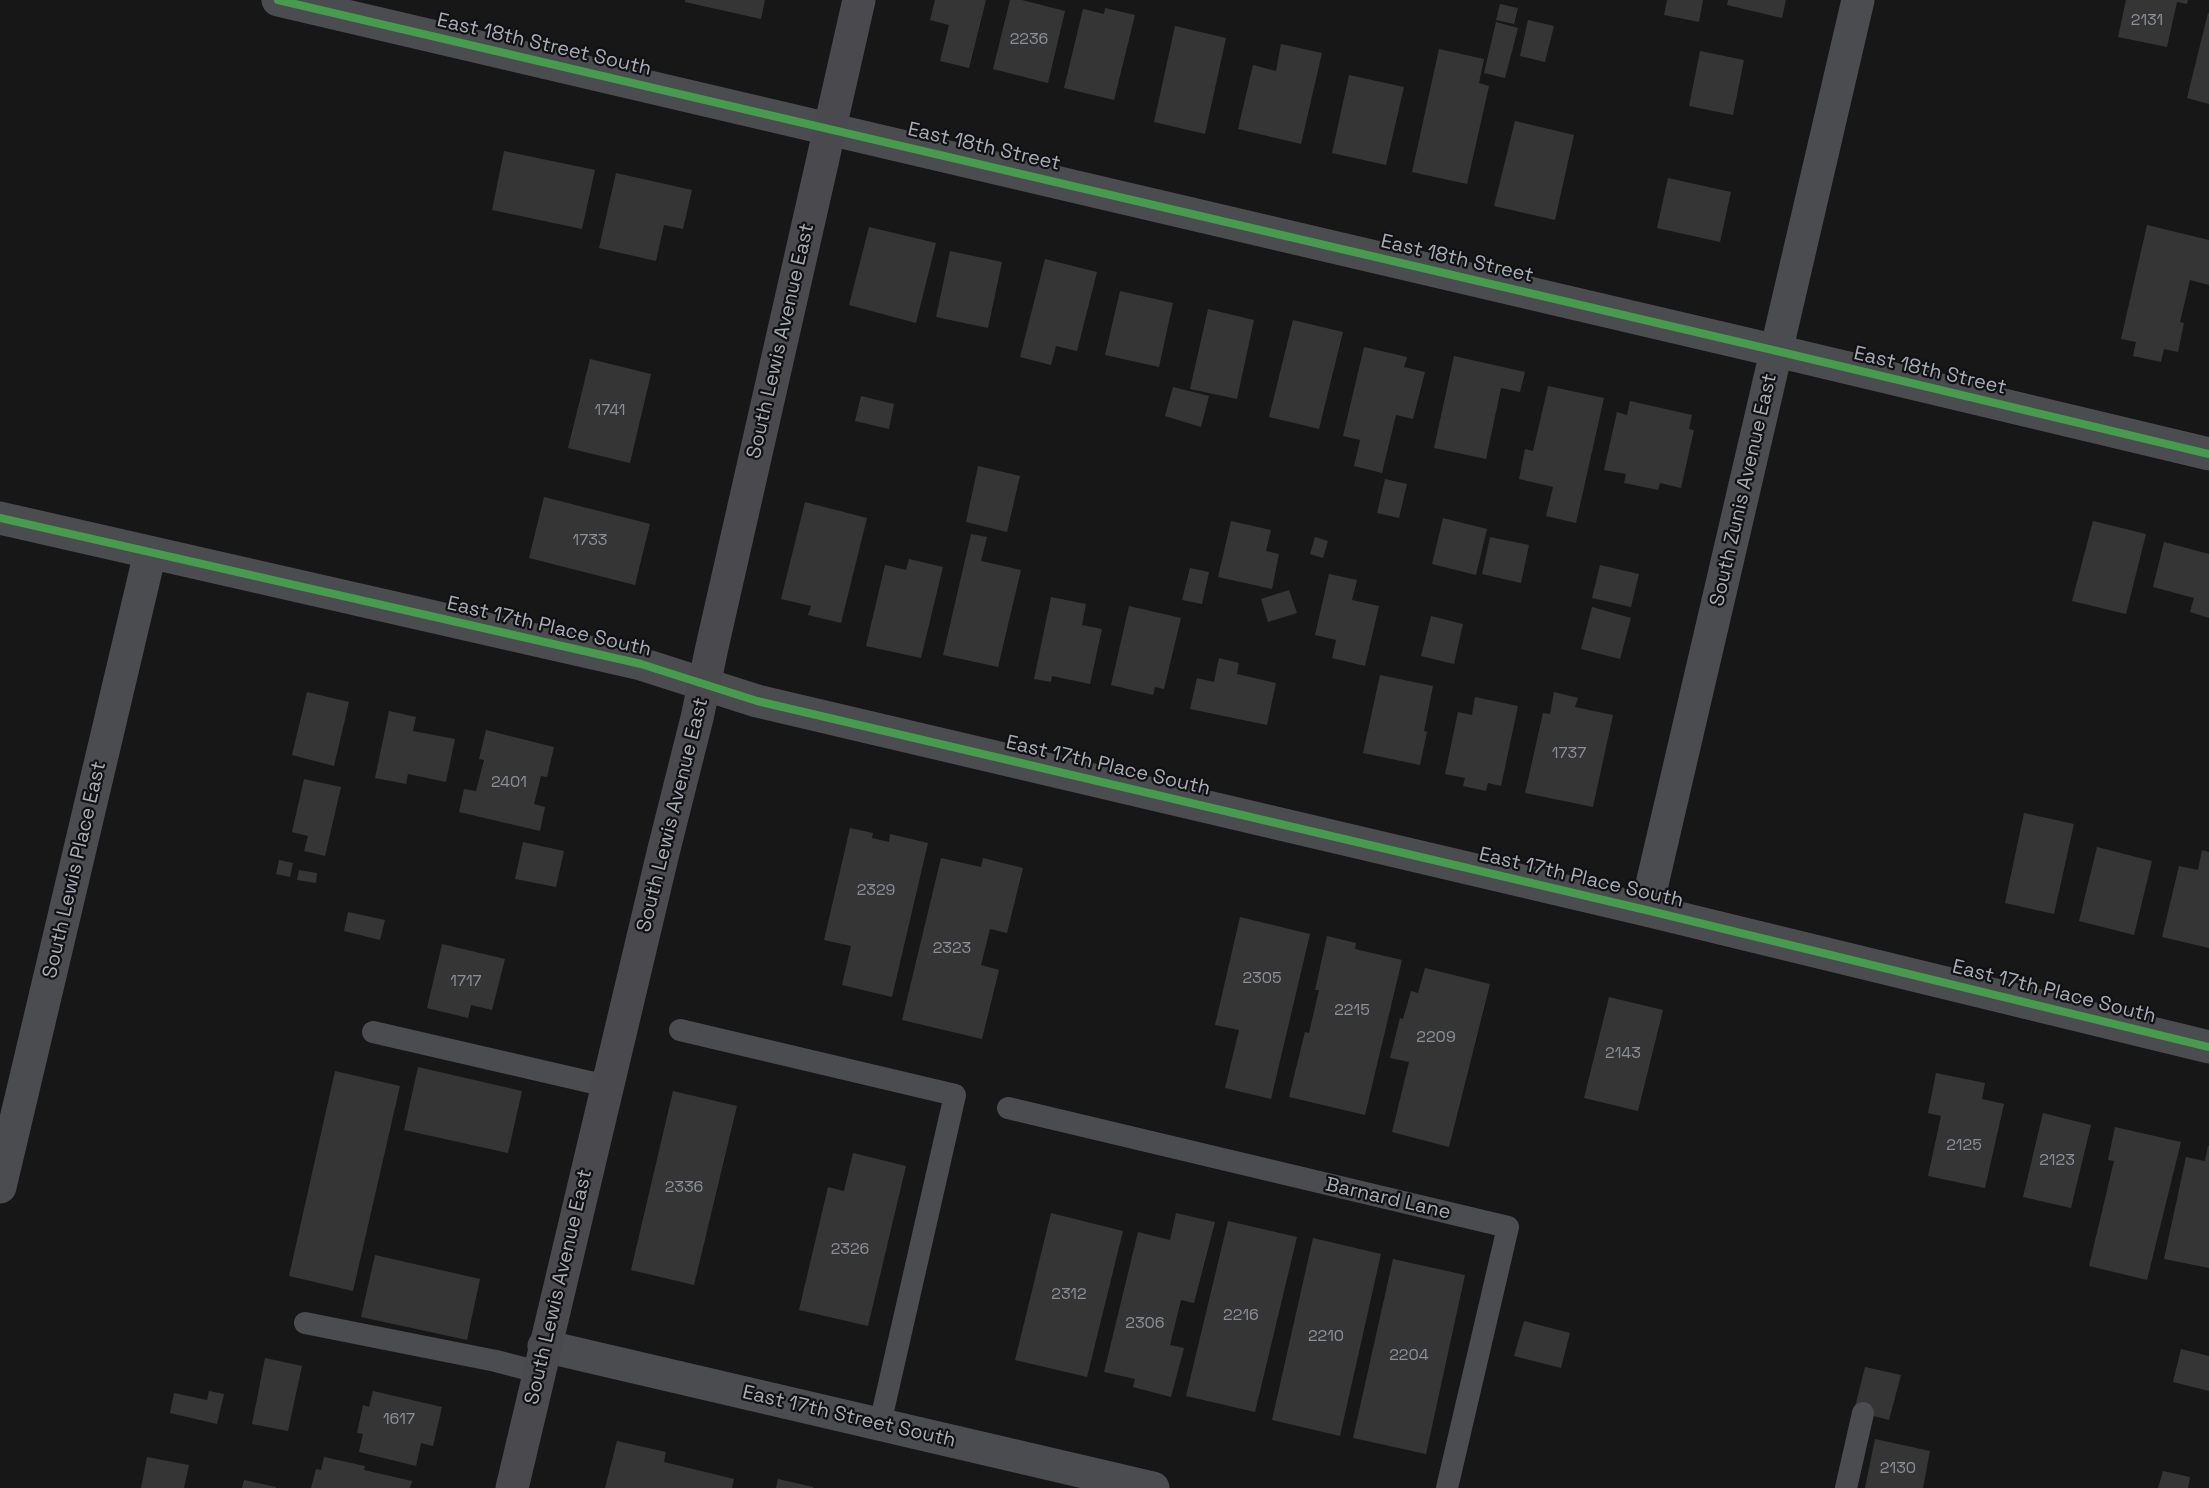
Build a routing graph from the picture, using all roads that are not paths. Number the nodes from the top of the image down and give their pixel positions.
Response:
1 (279, 0) edge
2 (859, 0) edge
3 (1858, 0) edge
4 (696, 98) joint
5 (829, 128) junction
6 (1777, 351) junction
7 (2209, 454) edge
8 (0, 518) edge
9 (150, 553) junction
10 (705, 685) junction
11 (1646, 910) junction
12 (680, 1030) dead end
13 (373, 1032) dead end
14 (2209, 1047) edge
15 (607, 1086) junction
16 (1008, 1108) dead end
17 (0, 1187) edge
18 (305, 1323) dead end
19 (541, 1359) junction
20 (1863, 1413) dead end
21 (880, 1424) junction
22 (1132, 1486) edge
23 (512, 1488) edge
24 (1447, 1488) edge
25 (1846, 1488) edge

1 - 4 street, East 18th Street South
2 - 5 main road, South Lewis Avenue East
3 - 6 street, South Zunis Avenue East
4 - 5 street, East 18th Street
5 - 6 street, East 18th Street
5 - 10 main road, South Lewis Avenue East
6 - 7 street, East 18th Street
6 - 11 street, South Zunis Avenue East
8 - 9 street, East 17th Place South
9 - 10 street, East 17th Place South
9 - 17 street, South Lewis Place East
10 - 11 street, East 17th Place South
10 - 15 main road, South Lewis Avenue East
11 - 14 street, East 17th Place South
12 - 21 lane
13 - 15 lane
15 - 19 main road, South Lewis Avenue East
16 - 24 lane, Barnard Lane
18 - 19 lane
19 - 21 street, East 17th Street South
19 - 23 main road, South Lewis Avenue East
20 - 25 lane
21 - 22 street, East 17th Street South

